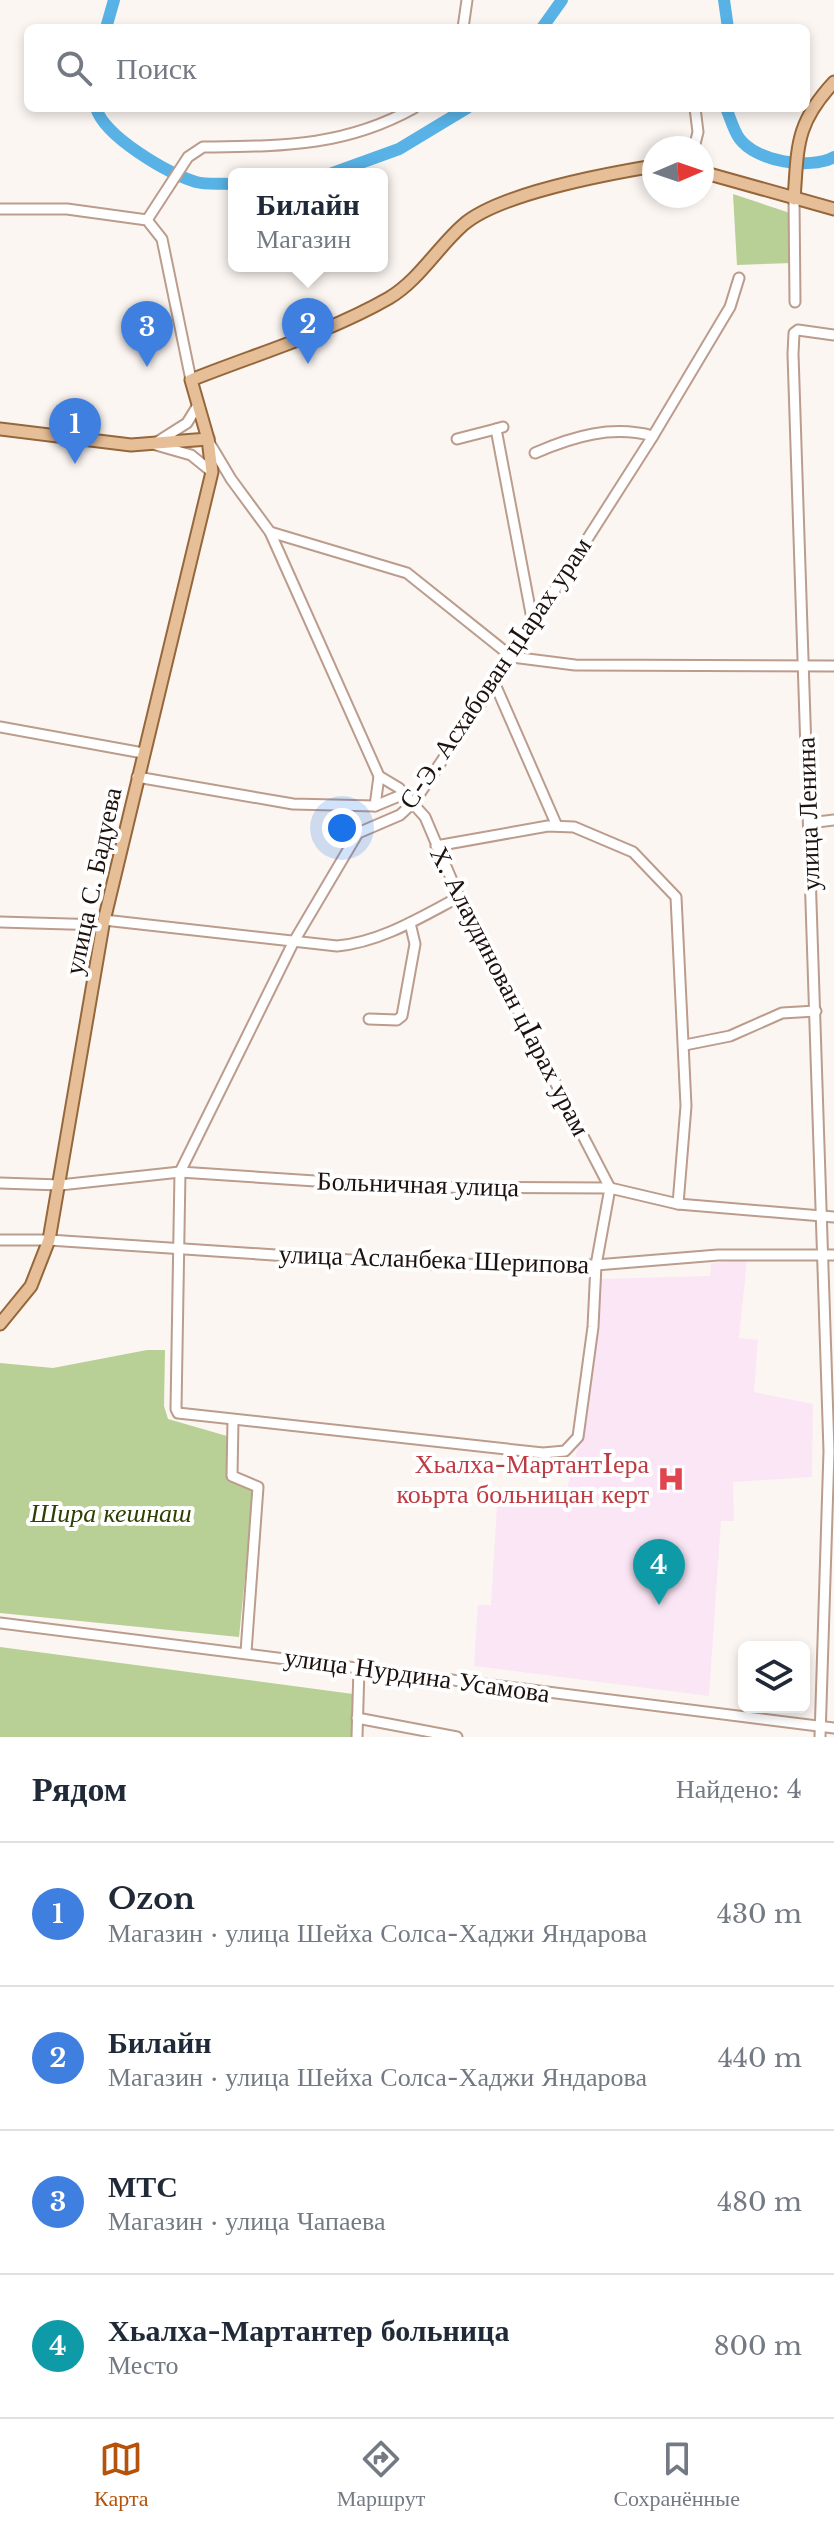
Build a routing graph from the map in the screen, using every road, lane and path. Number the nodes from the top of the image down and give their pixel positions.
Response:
1 (467, 0) edge
2 (464, 24) edge
3 (834, 82) edge
4 (406, 112) edge
5 (696, 112) edge
6 (697, 136) edge
7 (642, 169) edge
8 (714, 176) edge
9 (794, 199) junction
10 (0, 209) edge
11 (834, 209) edge
12 (147, 220) junction
13 (739, 278) dead end
14 (795, 302) dead end
15 (834, 335) edge
16 (191, 380) junction
17 (198, 405) junction
18 (0, 429) edge
19 (653, 436) junction
20 (208, 439) junction
21 (457, 439) dead end
22 (153, 444) junction
23 (535, 453) dead end
24 (212, 472) junction
25 (270, 532) junction
26 (533, 624) junction
27 (512, 657) junction
28 (802, 666) junction
29 (834, 666) edge
30 (494, 682) junction
31 (0, 727) edge
32 (143, 753) junction
33 (379, 776) junction
34 (137, 777) junction
35 (404, 794) junction
36 (414, 802) junction
37 (375, 806) junction
38 (834, 820) edge
39 (809, 823) junction
40 (557, 826) junction
41 (436, 846) junction
42 (459, 897) junction
43 (0, 922) edge
44 (104, 923) junction
45 (410, 923) junction
46 (293, 943) junction
47 (816, 1011) junction
48 (369, 1019) dead end
49 (685, 1045) junction
50 (180, 1172) junction
51 (0, 1183) edge
52 (60, 1185) junction
53 (610, 1188) junction
54 (678, 1204) junction
55 (829, 1217) edge
56 (0, 1240) edge
57 (49, 1240) junction
58 (178, 1248) junction
59 (830, 1254) edge
60 (596, 1265) junction
61 (0, 1324) edge
62 (233, 1420) junction
63 (832, 1451) edge
64 (829, 1574) edge
65 (0, 1623) edge
66 (821, 1636) junction
67 (834, 1638) edge
68 (246, 1652) junction
69 (359, 1668) junction
70 (357, 1718) junction
71 (834, 1728) edge
72 (820, 1732) edge
73 (357, 1737) edge
74 (457, 1737) edge

1 - 2 street
3 - 9 main road
4 - 12 street
5 - 6 street
7 - 16 main road
8 - 9 main road
9 - 11 main road
9 - 14 street
10 - 12 street
12 - 16 street
13 - 19 street, С-Э. Асхабован цIарах урам
15 - 28 street, улица Ленина
16 - 17 main road, улица С. Бадуева
17 - 20 main road, улица С. Бадуева
17 - 22 street
18 - 22 main road
19 - 23 street
19 - 26 street, С-Э. Асхабован цIарах урам
20 - 22 main road
20 - 24 main road, улица С. Бадуева
20 - 25 street
21 - 26 street
22 - 24 street
24 - 32 main road, улица С. Бадуева
25 - 27 street
25 - 33 street
26 - 27 street, С-Э. Асхабован цIарах урам
27 - 28 street
27 - 30 street, С-Э. Асхабован цIарах урам
28 - 29 street
28 - 39 street, улица Ленина
30 - 36 street, С-Э. Асхабован цIарах урам
30 - 40 street
31 - 32 street
32 - 34 main road, улица С. Бадуева
33 - 35 street, Х. Алаудинован цIарах урам
33 - 37 street
34 - 37 street
34 - 44 main road, улица С. Бадуева
35 - 36 street, Х. Алаудинован цIарах урам
35 - 37 street
36 - 41 street, Х. Алаудинован цIарах урам
36 - 46 street, С-Э. Асхабован цIарах урам
38 - 39 street
39 - 47 street, улица Ленина
40 - 41 street
40 - 49 street
41 - 42 street, Х. Алаудинован цIарах урам
42 - 45 street
42 - 53 street, Х. Алаудинован цIарах урам
43 - 44 street
44 - 46 street
44 - 52 main road, улица С. Бадуева
45 - 46 street
45 - 48 street
46 - 50 street, С-Э. Асхабован цIарах урам
47 - 49 street
47 - 55 street, улица Ленина
49 - 54 street
50 - 52 street, Больничная улица
50 - 53 street, Больничная улица
50 - 58 street, С-Э. Асхабован цIарах урам
51 - 52 street, Больничная улица
52 - 57 main road, улица С. Бадуева
53 - 54 street, Больничная улица
53 - 60 street
54 - 55 street, Больничная улица
55 - 59 street, улица Ленина
56 - 57 street, улица Асланбека Шерипова
57 - 58 street, улица Асланбека Шерипова
57 - 61 main road, улица С. Бадуева
58 - 60 street, улица Асланбека Шерипова
58 - 62 street, С-Э. Асхабован цIарах урам
59 - 60 street, улица Асланбека Шерипова
59 - 63 street, улица Ленина
60 - 62 street
62 - 68 street
63 - 64 street, улица Ленина
64 - 66 street, улица Ленина
65 - 68 street, улица Нурдина Усамова
66 - 67 street
66 - 72 street, улица Ленина
68 - 69 street, улица Нурдина Усамова
69 - 70 street
69 - 72 street, улица Нурдина Усамова
70 - 73 street
70 - 74 street
71 - 72 street, улица Нурдина Усамова

